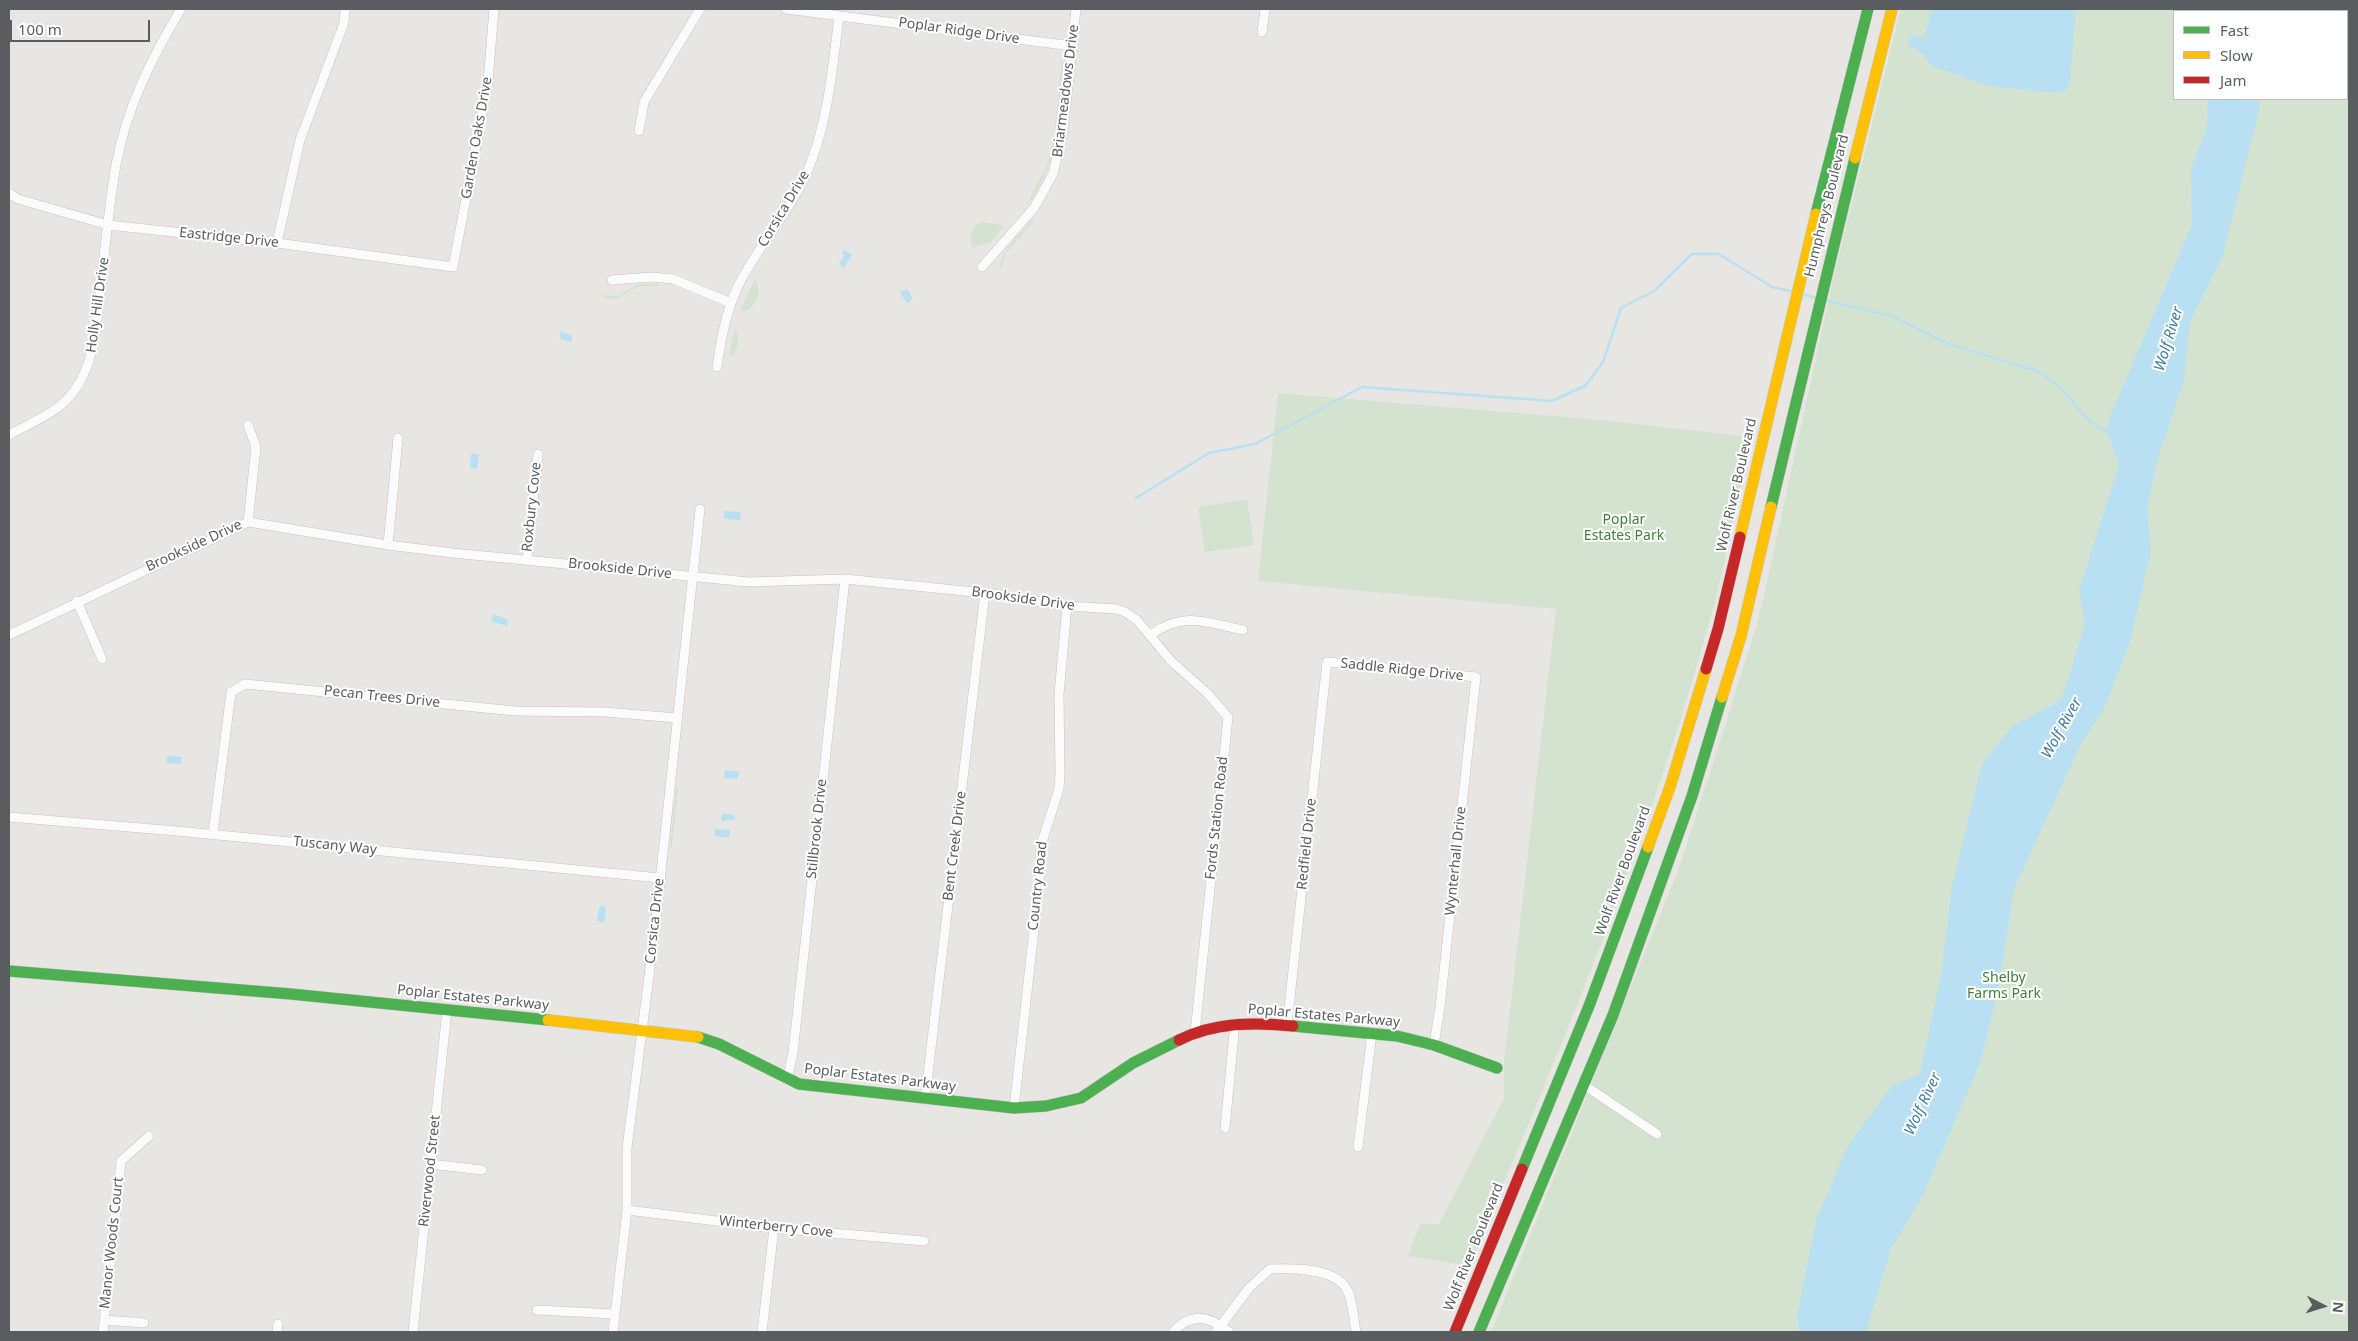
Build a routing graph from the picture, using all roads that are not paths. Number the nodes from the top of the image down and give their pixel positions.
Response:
1 (181, 9) edge
2 (345, 9) edge
3 (494, 9) edge
4 (700, 9) edge
5 (786, 9) edge
6 (1076, 9) edge
7 (1265, 9) edge
8 (1868, 9) edge
9 (1892, 9) edge
10 (839, 16) junction
11 (1262, 32) dead end
12 (1072, 46) junction
13 (639, 131) dead end
14 (9, 193) edge
15 (108, 225) junction
16 (277, 243) junction
17 (453, 267) joint
18 (982, 267) dead end
19 (612, 280) dead end
20 (731, 303) junction
21 (717, 367) dead end
22 (1771, 405) joint
23 (248, 425) dead end
24 (9, 436) edge
25 (398, 438) dead end
26 (538, 454) dead end
27 (700, 509) dead end
28 (248, 522) junction
29 (388, 545) junction
30 (527, 560) junction
31 (693, 576) junction
32 (844, 579) junction
33 (985, 593) junction
34 (77, 601) junction
35 (1067, 606) junction
36 (1243, 630) dead end
37 (9, 635) edge
38 (1150, 636) junction
39 (102, 659) dead end
40 (1328, 662) joint
41 (1476, 677) joint
42 (678, 718) junction
43 (9, 817) edge
44 (213, 834) junction
45 (660, 878) junction
46 (9, 971) edge
47 (447, 1010) junction
48 (1235, 1023) junction
49 (1287, 1026) junction
50 (642, 1030) junction
51 (1195, 1032) junction
52 (1372, 1033) junction
53 (1434, 1045) junction
54 (1497, 1068) dead end
55 (787, 1080) junction
56 (1584, 1085) junction
57 (925, 1099) junction
58 (1014, 1108) junction
59 (1225, 1128) dead end
60 (1656, 1134) dead end
61 (149, 1136) dead end
62 (1358, 1147) dead end
63 (430, 1164) junction
64 (482, 1170) dead end
65 (627, 1210) junction
66 (774, 1228) junction
67 (924, 1242) dead end
68 (537, 1310) dead end
69 (615, 1314) junction
70 (104, 1320) junction
71 (144, 1323) dead end
72 (1218, 1329) edge
73 (102, 1332) edge
74 (413, 1332) edge
75 (613, 1332) edge
76 (762, 1332) edge
77 (1173, 1332) edge
78 (1228, 1332) edge
79 (1356, 1332) edge
80 (1455, 1332) edge
81 (1480, 1332) edge

1 - 15 street, Holly Hill Drive
2 - 16 street
3 - 17 street, Garden Oaks Drive
4 - 13 street
5 - 10 street, Poplar Ridge Drive
6 - 12 street, Briarmeadows Drive
7 - 11 street
8 - 22 main road, Humphreys Boulevard
9 - 56 main road, Humphreys Boulevard
10 - 12 street, Poplar Ridge Drive
10 - 20 street, Corsica Drive
12 - 18 street, Briarmeadows Drive
14 - 15 street, Eastridge Drive
15 - 16 street, Eastridge Drive
15 - 24 street, Holly Hill Drive
16 - 17 street, Eastridge Drive
19 - 20 street
20 - 21 street, Corsica Drive
22 - 80 main road, Wolf River Boulevard
23 - 28 street
25 - 29 street
26 - 30 street, Roxbury Cove
27 - 31 street, Corsica Drive
28 - 29 street, Brookside Drive
28 - 34 street, Brookside Drive
29 - 30 street, Brookside Drive
30 - 31 street, Brookside Drive
31 - 32 street, Brookside Drive
31 - 42 street, Corsica Drive
32 - 33 street, Brookside Drive
32 - 55 street, Stillbrook Drive
33 - 35 street, Brookside Drive
33 - 57 street, Bent Creek Drive
34 - 37 street, Brookside Drive
34 - 39 street
35 - 38 street, Brookside Drive
35 - 58 street, Country Road
36 - 38 street
38 - 51 street, Fords Station Road
40 - 41 street, Saddle Ridge Drive
40 - 49 street, Redfield Drive
41 - 53 street, Wynterhall Drive
42 - 44 street, Pecan Trees Drive
42 - 45 street, Corsica Drive
43 - 44 street, Tuscany Way
44 - 45 street, Tuscany Way
45 - 50 street, Corsica Drive
46 - 47 main road, Poplar Estates Parkway
47 - 50 main road, Poplar Estates Parkway
47 - 63 street, Riverwood Street
48 - 49 main road, Poplar Estates Parkway
48 - 51 main road, Poplar Estates Parkway
48 - 59 street
49 - 52 main road, Poplar Estates Parkway
50 - 55 main road, Poplar Estates Parkway
50 - 65 street, Corsica Drive
51 - 58 main road, Poplar Estates Parkway
52 - 53 main road, Poplar Estates Parkway
52 - 62 street
53 - 54 main road, Poplar Estates Parkway
55 - 57 main road, Poplar Estates Parkway
56 - 60 street
56 - 81 main road
57 - 58 main road, Poplar Estates Parkway
61 - 70 street, Manor Woods Court
63 - 64 street
63 - 74 street, Riverwood Street
65 - 66 street, Winterberry Cove
65 - 69 street, Corsica Drive
66 - 67 street, Winterberry Cove
66 - 76 street
68 - 69 street
69 - 75 street, Corsica Drive
70 - 71 street
70 - 73 street, Manor Woods Court
72 - 77 street
72 - 78 street
72 - 79 street

